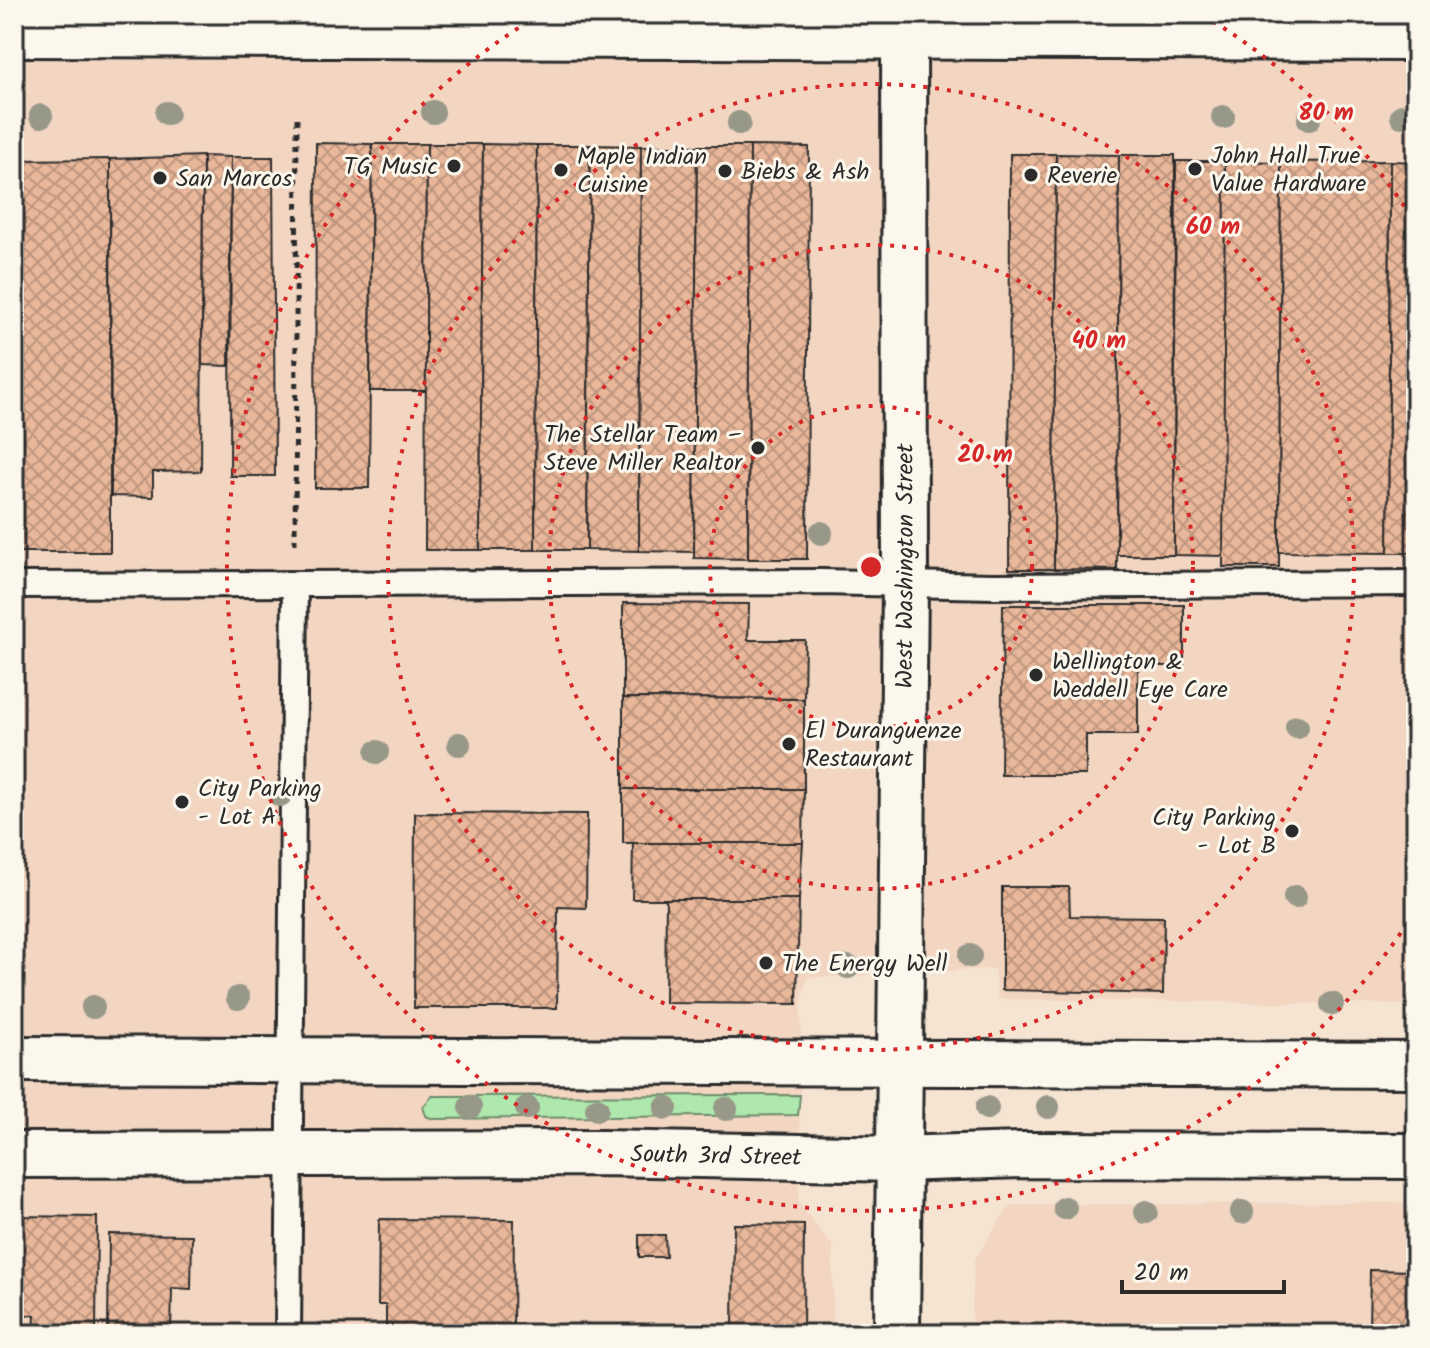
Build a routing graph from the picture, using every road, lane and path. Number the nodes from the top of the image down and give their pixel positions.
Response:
1 (904, 26) edge
2 (14, 34) edge
3 (1416, 38) edge
4 (297, 113) dead end
5 (1416, 583) edge
6 (905, 584) junction
7 (14, 585) edge
8 (295, 585) junction
9 (14, 1059) edge
10 (292, 1060) junction
11 (902, 1062) junction
12 (1416, 1065) edge
13 (14, 1155) edge
14 (291, 1155) junction
15 (1416, 1156) edge
16 (897, 1159) junction
17 (288, 1334) edge
18 (897, 1334) edge

1 - 2 main road
1 - 3 main road
1 - 6 main road, West Washington Street
4 - 8 path
5 - 6 lane
6 - 8 lane
6 - 11 main road, West Washington Street
7 - 8 lane
8 - 10 lane
9 - 10 main road
10 - 11 main road
10 - 14 lane
11 - 12 main road
11 - 16 main road, West Washington Street
13 - 14 main road, South 3rd Street
14 - 16 main road, South 3rd Street
14 - 17 lane
15 - 16 main road, South 3rd Street
16 - 18 main road, West Washington Street

